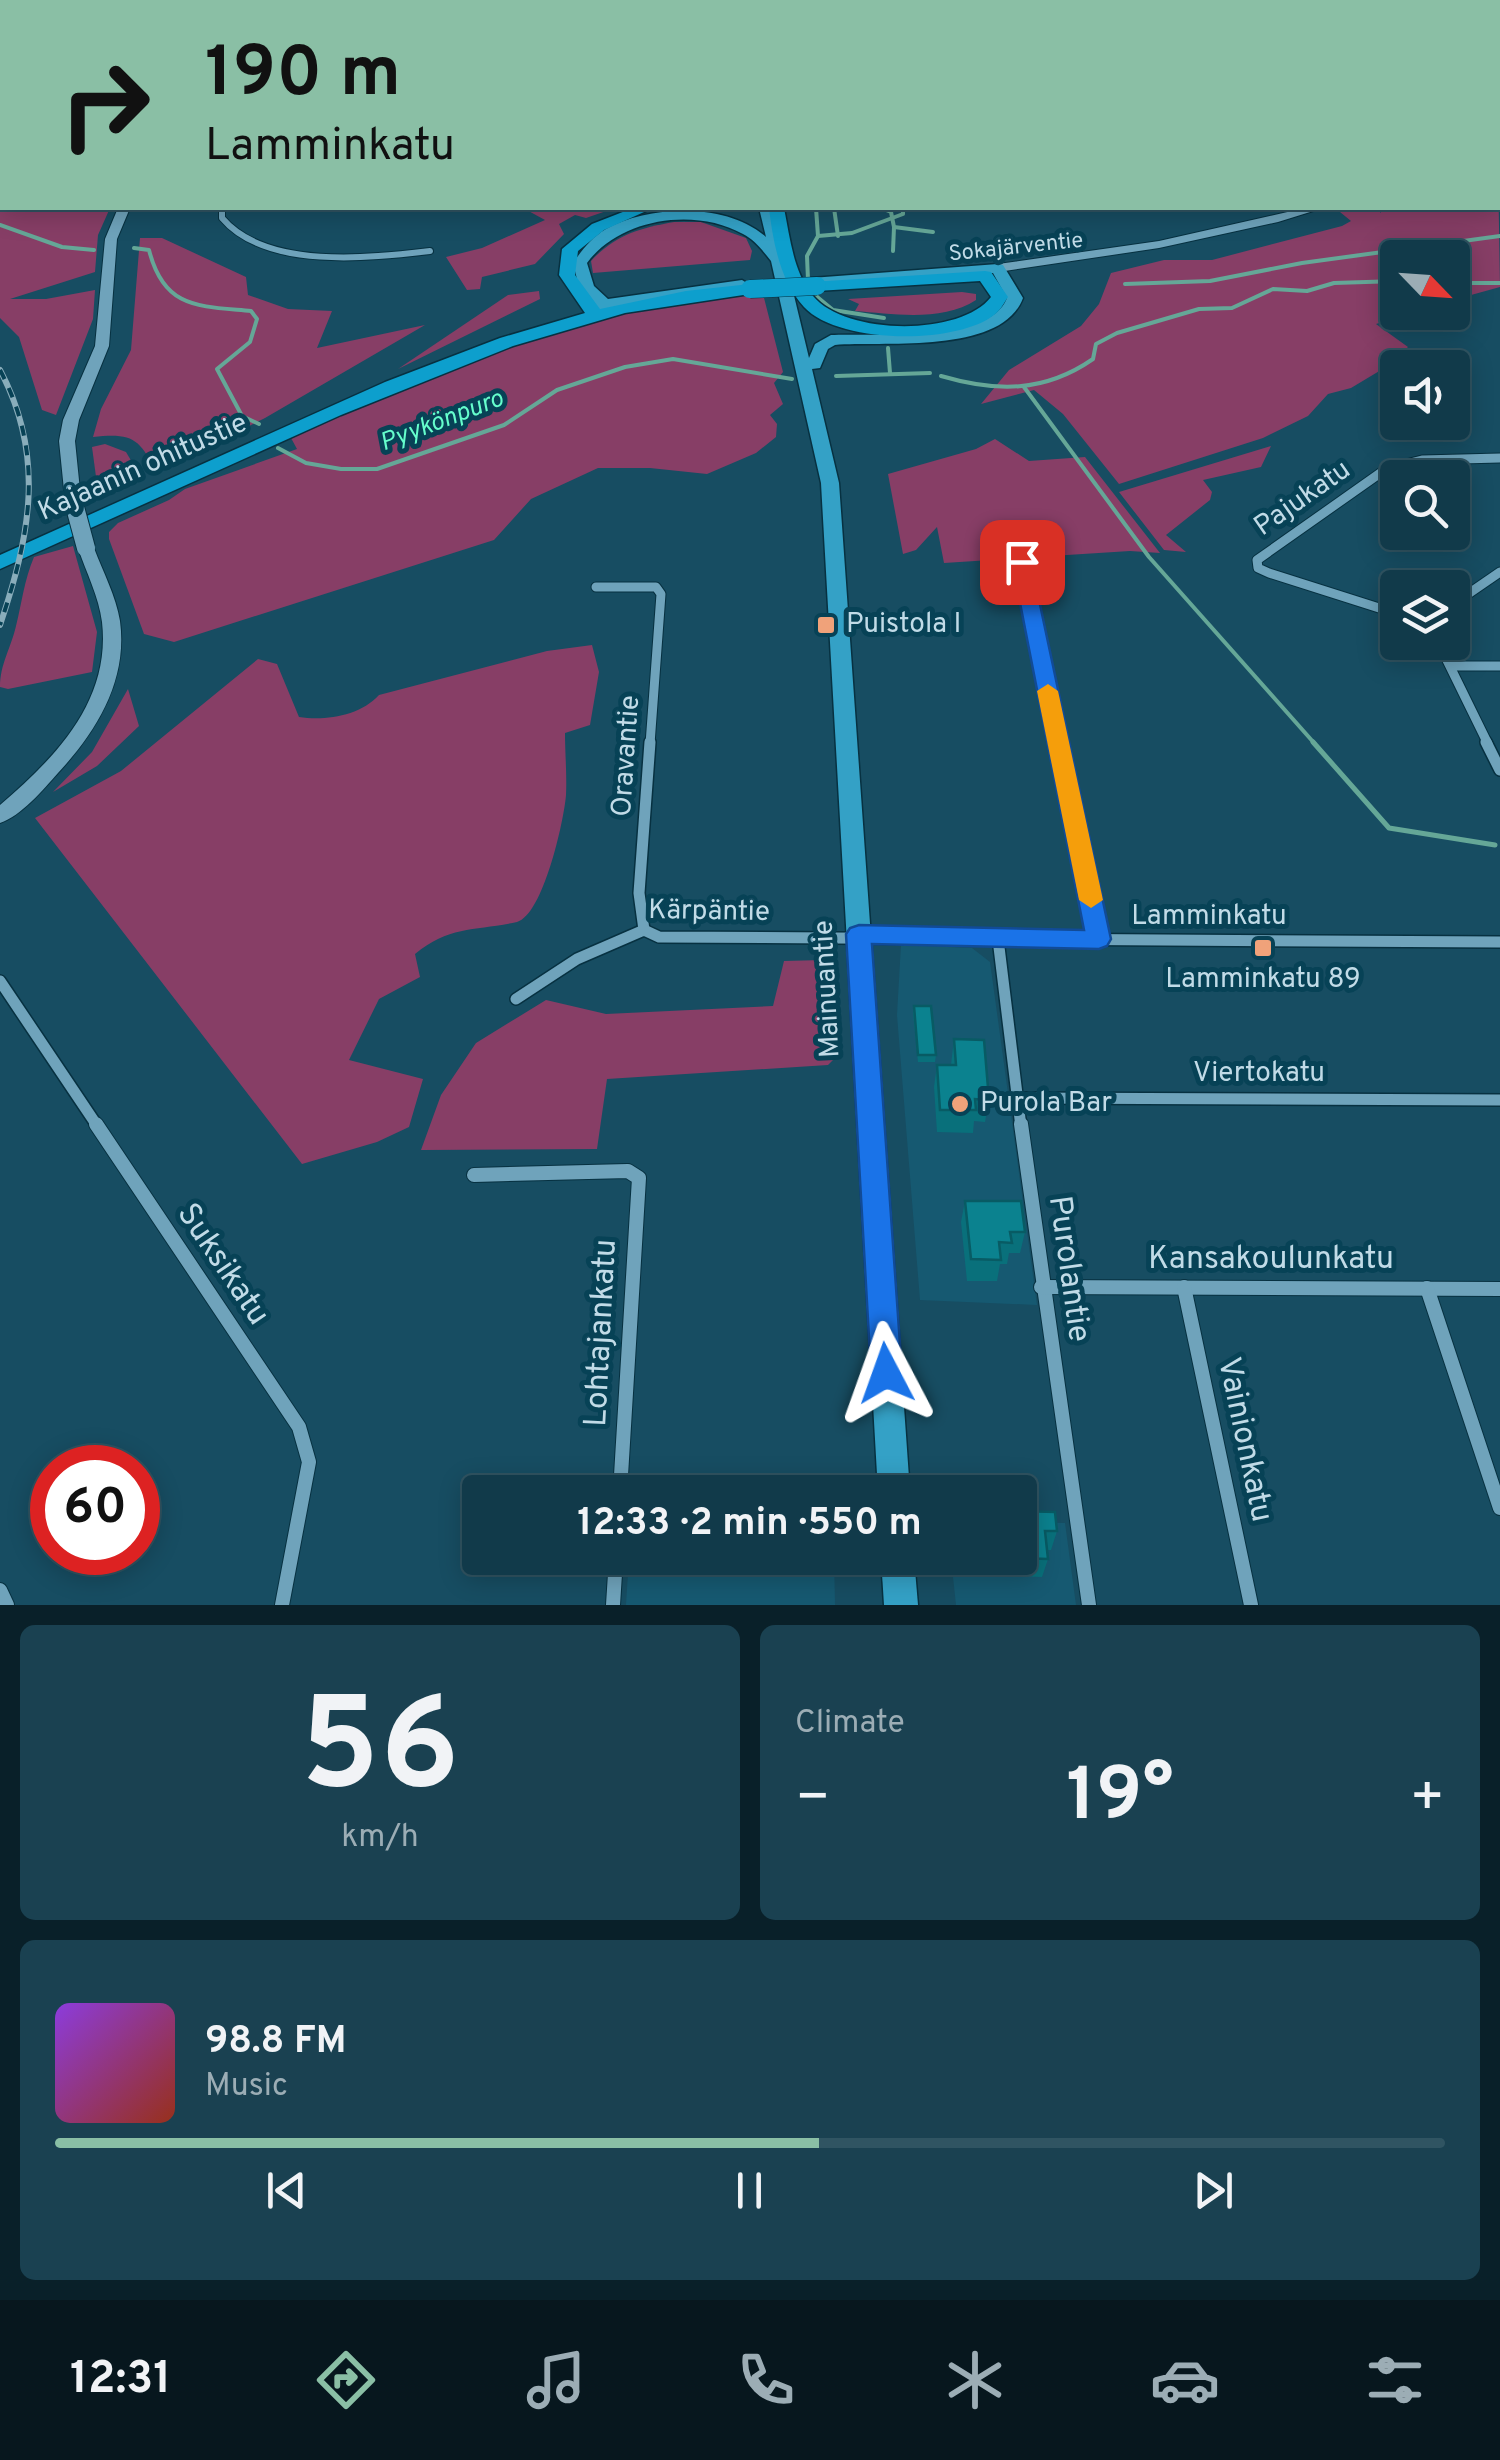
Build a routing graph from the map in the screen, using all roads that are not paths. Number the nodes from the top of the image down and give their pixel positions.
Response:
1 (123, 210) edge
2 (222, 210) edge
3 (640, 210) edge
4 (766, 210) edge
5 (776, 210) edge
6 (1310, 210) edge
7 (430, 251) dead end
8 (776, 258) junction
9 (993, 272) junction
10 (791, 275) junction
11 (598, 308) junction
12 (814, 365) junction
13 (1500, 458) edge
14 (830, 482) junction
15 (1022, 562) dead end
16 (0, 563) edge
17 (1500, 572) edge
18 (596, 588) dead end
19 (1470, 593) edge
20 (1380, 608) edge
21 (1448, 660) edge
22 (1451, 666) junction
23 (1500, 666) edge
24 (1500, 770) edge
25 (0, 816) edge
26 (644, 930) junction
27 (859, 934) junction
28 (998, 939) junction
29 (1099, 939) junction
30 (1500, 942) edge
31 (0, 981) edge
32 (516, 998) dead end
33 (1018, 1098) junction
34 (1500, 1100) edge
35 (474, 1174) dead end
36 (1041, 1287) junction
37 (1184, 1287) junction
38 (1427, 1288) junction
39 (1500, 1288) edge
40 (621, 1475) edge
41 (893, 1475) edge
42 (1500, 1508) edge
43 (615, 1575) edge
44 (899, 1575) edge
45 (0, 1590) edge
46 (8, 1605) edge
47 (282, 1605) edge
48 (613, 1605) edge
49 (901, 1605) edge
50 (1088, 1605) edge
51 (1251, 1605) edge

1 - 25 street, bridge
2 - 7 street
3 - 11 highway
4 - 8 main road, Mainuantie
5 - 10 highway, Mainuantie
6 - 9 street, Sokajärventie
8 - 11 main road
8 - 14 main road, Mainuantie
9 - 10 highway
9 - 11 highway, Sokajärventie, bridge
9 - 12 main road
10 - 12 main road, Mainuantie
11 - 16 highway, Kajaanin ohitustie
12 - 14 main road, Mainuantie
13 - 20 street, Pajukatu
14 - 27 main road, Mainuantie
15 - 29 street
17 - 19 street
18 - 26 street, Oravantie
21 - 22 street
22 - 23 street
22 - 24 street
26 - 27 street, Kärpäntie
26 - 32 street, Kärpäntie
27 - 28 street, Lamminkatu
27 - 41 main road, Mainuantie
28 - 29 street, Lamminkatu
28 - 33 street, Purolantie
29 - 30 street, Lamminkatu
31 - 47 street, Suksikatu
33 - 34 street, Viertokatu
33 - 36 street, Purolantie
35 - 40 street, Lohtajankatu
36 - 37 street, Kansakoulunkatu
36 - 50 street, Purolantie
37 - 38 street, Kansakoulunkatu
37 - 51 street, Vainionkatu
38 - 39 street, Kansakoulunkatu
38 - 42 street
43 - 48 street
44 - 49 main road
45 - 46 street

